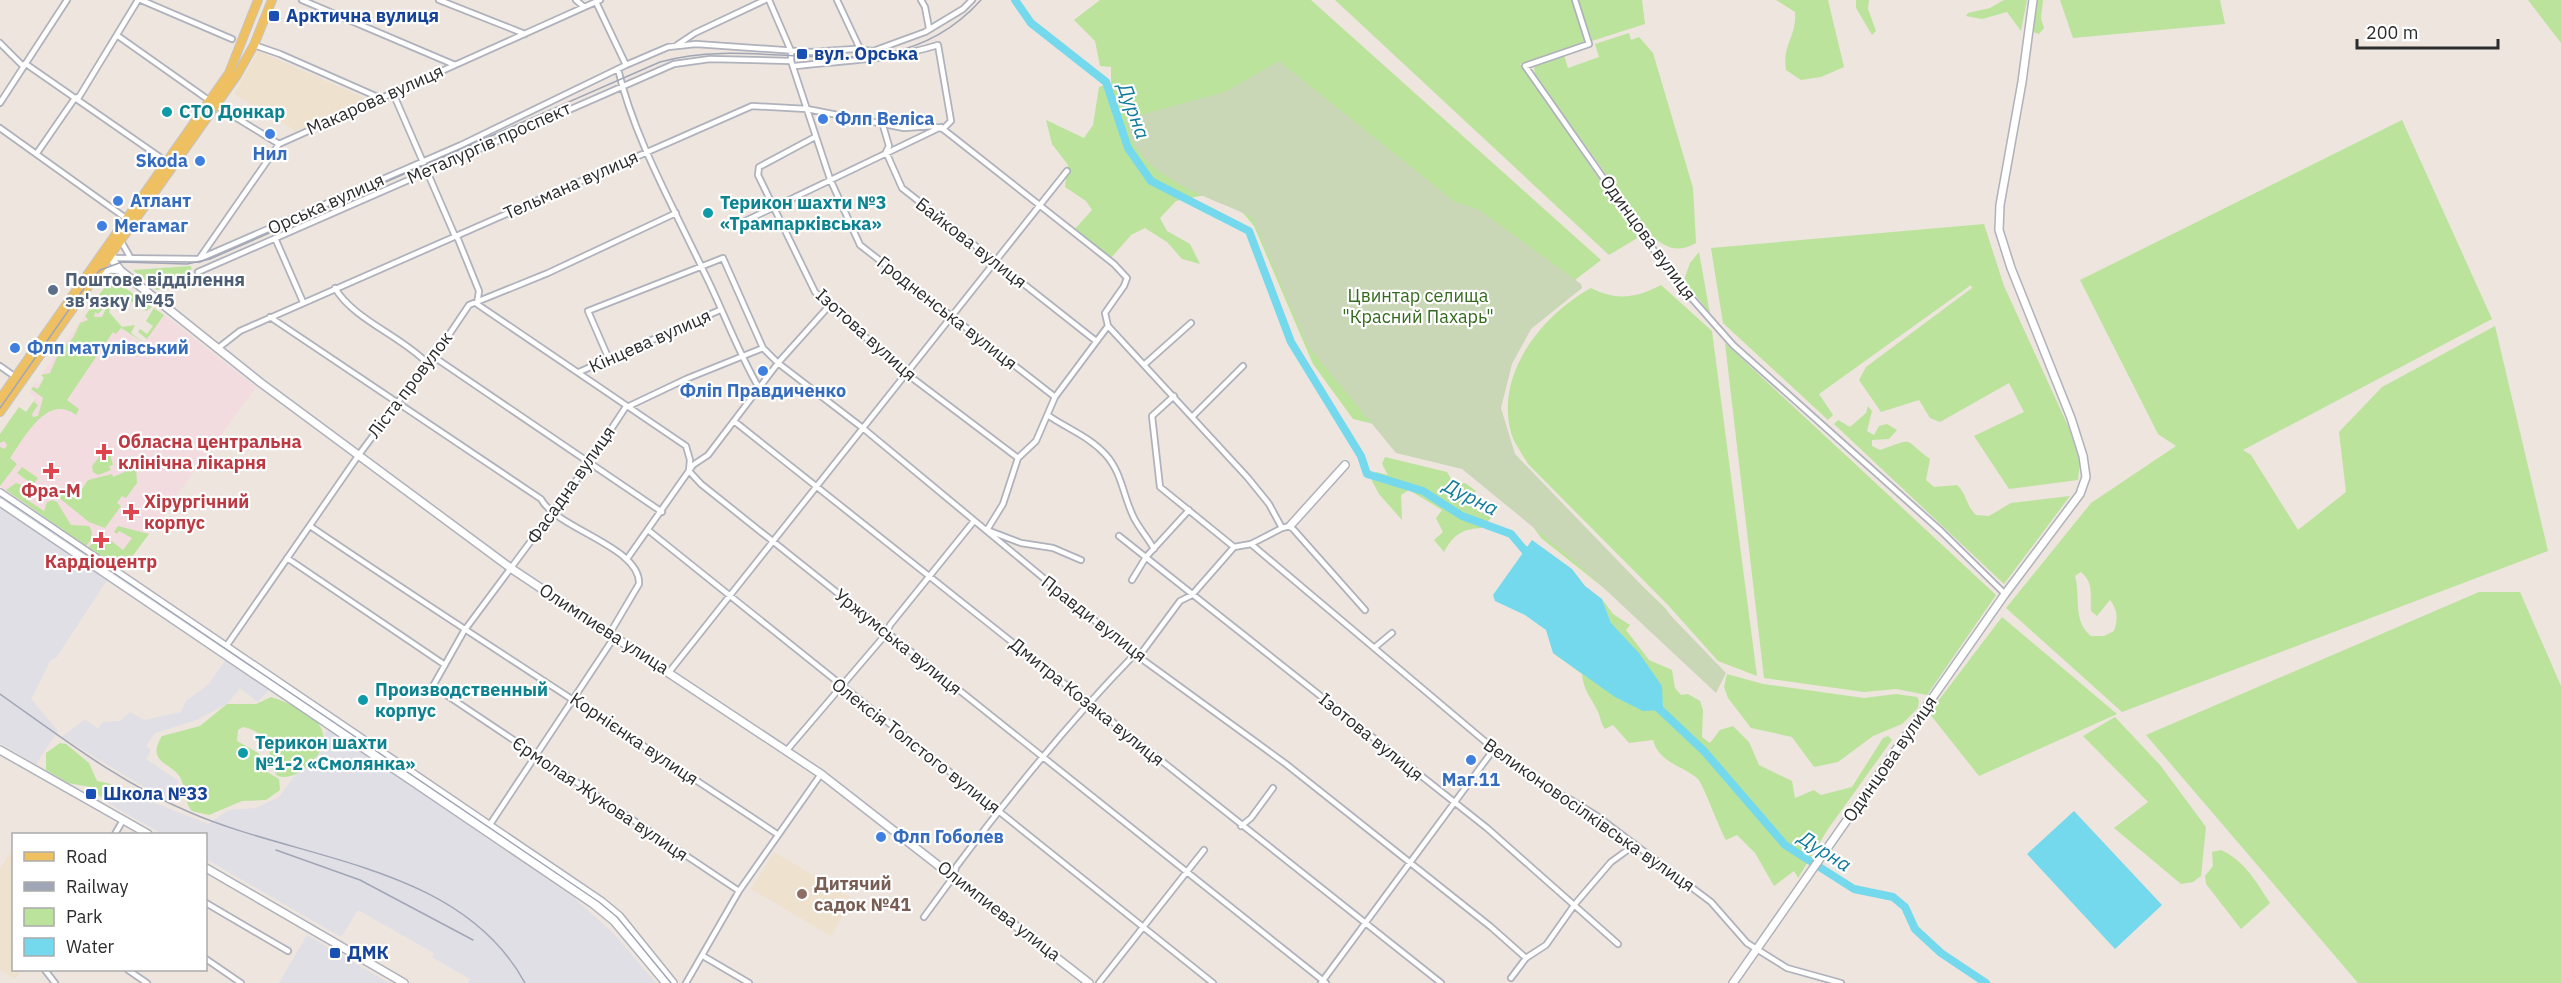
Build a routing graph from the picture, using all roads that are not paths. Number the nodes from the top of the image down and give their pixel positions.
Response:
1 (67, 0) edge
2 (139, 0) edge
3 (258, 0) edge
4 (272, 0) edge
5 (302, 0) edge
6 (439, 0) edge
7 (576, 0) edge
8 (767, 0) edge
9 (837, 0) edge
10 (921, 0) edge
11 (972, 0) edge
12 (1575, 0) edge
13 (2032, 0) edge
14 (598, 1) edge
15 (584, 7) junction
16 (929, 28) junction
17 (525, 34) junction
18 (118, 36) junction
19 (232, 39) dead end
20 (0, 43) edge
21 (254, 45) junction
22 (676, 45) junction
23 (791, 51) junction
24 (861, 51) junction
25 (26, 64) junction
26 (793, 64) junction
27 (455, 65) junction
28 (626, 65) junction
29 (618, 69) junction
30 (622, 85) junction
31 (393, 93) junction
32 (75, 98) junction
33 (380, 98) junction
34 (0, 103) edge
35 (213, 104) junction
36 (807, 109) junction
37 (882, 122) junction
38 (0, 128) edge
39 (942, 128) junction
40 (815, 138) junction
41 (279, 144) junction
42 (648, 151) junction
43 (886, 152) junction
44 (37, 153) junction
45 (423, 160) junction
46 (167, 162) junction
47 (427, 170) junction
48 (1067, 171) dead end
49 (830, 178) junction
50 (772, 207) junction
51 (1040, 207) junction
52 (676, 213) junction
53 (127, 219) junction
54 (743, 222) dead end
55 (119, 236) junction
56 (454, 236) junction
57 (275, 238) junction
58 (112, 257) junction
59 (132, 258) junction
60 (200, 259) junction
61 (996, 263) junction
62 (701, 264) junction
63 (121, 271) junction
64 (198, 272) dead end
65 (86, 276) junction
66 (96, 276) junction
67 (335, 288) junction
68 (303, 303) junction
69 (477, 304) junction
70 (828, 306) junction
71 (720, 310) junction
72 (270, 317) junction
73 (952, 318) junction
74 (1191, 323) dead end
75 (1108, 326) junction
76 (1096, 341) junction
77 (763, 348) junction
78 (217, 349) junction
79 (740, 355) junction
80 (434, 357) junction
81 (608, 357) junction
82 (427, 363) junction
83 (778, 363) junction
84 (1144, 364) junction
85 (0, 366) edge
86 (1244, 366) dead end
87 (579, 372) junction
88 (908, 374) junction
89 (19, 379) junction
90 (759, 388) junction
91 (1174, 396) junction
92 (1055, 397) junction
93 (0, 399) edge
94 (397, 404) junction
95 (628, 406) junction
96 (0, 412) edge
97 (1049, 416) junction
98 (1193, 416) junction
99 (734, 421) junction
100 (864, 429) junction
101 (358, 456) junction
102 (1018, 458) junction
103 (589, 463) junction
104 (1345, 465) dead end
105 (689, 471) junction
106 (818, 485) junction
107 (0, 493) edge
108 (0, 502) edge
109 (1189, 510) junction
110 (662, 512) junction
111 (553, 513) junction
112 (975, 521) junction
113 (310, 526) junction
114 (1290, 526) junction
115 (1282, 528) junction
116 (648, 530) junction
117 (987, 530) junction
118 (1119, 536) dead end
119 (773, 540) junction
120 (1251, 544) junction
121 (1234, 547) junction
122 (1154, 549) junction
123 (1146, 557) junction
124 (287, 558) junction
125 (627, 559) junction
126 (1081, 560) dead end
127 (512, 569) junction
128 (929, 576) junction
129 (1132, 580) dead end
130 (2005, 594) junction
131 (729, 595) junction
132 (1192, 596) junction
133 (1365, 610) dead end
134 (464, 631) junction
135 (1392, 633) dead end
136 (612, 634) junction
137 (886, 634) junction
138 (1374, 648) junction
139 (224, 649) junction
140 (1137, 655) junction
141 (445, 665) junction
142 (670, 671) junction
143 (433, 686) joint
144 (841, 686) junction
145 (573, 698) junction
146 (1088, 703) junction
147 (0, 750) edge
148 (787, 750) junction
149 (1494, 750) junction
150 (534, 756) junction
151 (1042, 756) junction
152 (821, 774) junction
153 (1273, 788) dead end
154 (1455, 805) junction
155 (998, 811) junction
156 (123, 820) junction
157 (1241, 826) junction
158 (488, 829) junction
159 (116, 833) edge
160 (146, 833) edge
161 (777, 834) junction
162 (1632, 845) junction
163 (1204, 850) dead end
164 (1411, 864) junction
165 (207, 869) edge
166 (1187, 871) junction
167 (954, 876) junction
168 (739, 891) junction
169 (207, 904) edge
170 (1575, 904) junction
171 (924, 917) dead end
172 (1366, 924) junction
173 (1143, 927) junction
174 (1618, 944) dead end
175 (1756, 950) junction
176 (288, 951) dead end
177 (703, 957) junction
178 (1526, 958) junction
179 (207, 960) edge
180 (131, 971) edge
181 (1511, 978) dead end
182 (1323, 982) edge
183 (147, 983) edge
184 (241, 983) edge
185 (404, 983) edge
186 (666, 983) edge
187 (674, 983) edge
188 (686, 983) edge
189 (748, 983) edge
190 (1089, 983) edge
191 (1099, 983) edge
192 (1213, 983) edge
193 (1441, 983) edge
194 (1733, 983) edge
195 (1841, 983) edge

1 - 25 street
2 - 18 street
2 - 19 street
3 - 35 main road
4 - 21 main road
5 - 27 street
6 - 17 street
7 - 15 street
8 - 22 street, Орська вулиця
8 - 23 street, Орська вулиця
9 - 24 street
10 - 16 street
11 - 16 street, Орська вулиця
12 - 130 street, Одинцова вулиця
13 - 130 main road, Одинцова вулиця
14 - 15 street, Макарова вулиця
14 - 28 street
15 - 17 street, Макарова вулиця
16 - 24 street, Орська вулиця
17 - 27 street, Макарова вулиця
18 - 32 street
18 - 35 street
20 - 25 street
21 - 33 street
21 - 35 main road
22 - 23 street, Орська вулиця
22 - 28 street, Орська вулиця
23 - 24 street, Орська вулиця
23 - 26 street, Гродненська вулиця
25 - 32 street
25 - 34 street
26 - 30 street, Металургів проспект
26 - 36 street, Гродненська вулиця
26 - 39 street, Металургів проспект
27 - 31 street, Макарова вулиця
28 - 29 street, Орська вулиця
29 - 30 street
29 - 45 street, Орська вулиця
30 - 42 street
30 - 47 street, Металургів проспект
31 - 33 street, Макарова вулиця
31 - 45 street
32 - 44 street
32 - 46 street
33 - 41 street, Макарова вулиця
35 - 41 street
35 - 46 main road
35 - 55 main road
36 - 37 street, Тельмана вулиця
36 - 40 street, Гродненська вулиця
36 - 42 street, Тельмана вулиця
37 - 39 street, Тельмана вулиця
37 - 43 street, Байкова вулиця
38 - 44 street
39 - 43 street
39 - 51 street
40 - 49 street, Гродненська вулиця
40 - 50 street, Ізотова вулиця
41 - 60 street
42 - 52 street
42 - 56 street, Тельмана вулиця
43 - 49 street
43 - 61 street, Байкова вулиця
44 - 53 street
45 - 47 street
45 - 60 street, Орська вулиця
46 - 53 main road
47 - 56 street
47 - 57 street, Металургів проспект
48 - 51 street
49 - 50 street
49 - 73 street, Гродненська вулиця
50 - 54 street
50 - 70 street, Ізотова вулиця
51 - 61 street
51 - 75 street
52 - 62 street
52 - 69 street, Ліста провулок
53 - 55 main road
55 - 58 main road
55 - 59 street
55 - 65 main road
56 - 67 street, Тельмана вулиця
56 - 69 street
57 - 64 street, Металургів проспект
57 - 68 street
58 - 59 street, Орська вулиця
58 - 63 main road
58 - 65 street
58 - 66 main road
59 - 60 street, Орська вулиця
61 - 73 street
61 - 76 street, Байкова вулиця
62 - 71 street
62 - 77 street, Правди вулиця
62 - 81 street
63 - 66 main road
63 - 78 main road, Олимпиева улица
65 - 89 main road
66 - 89 main road
67 - 68 street, Тельмана вулиця
67 - 82 street
68 - 72 street, Тельмана вулиця
69 - 80 street, Ліста провулок
69 - 87 street
70 - 83 street
70 - 88 street, Ізотова вулиця
71 - 79 street
71 - 81 street, Кінцева вулиця
72 - 78 street, Тельмана вулиця
72 - 94 street
73 - 88 street
73 - 92 street, Гродненська вулиця
74 - 84 street
75 - 76 street
75 - 84 street
76 - 92 street
77 - 79 street
77 - 83 street, Правди вулиця
78 - 101 main road, Олимпиева улица
79 - 90 street
79 - 95 street
80 - 82 street, Ліста провулок
80 - 103 street
81 - 87 street, Кінцева вулиця
82 - 94 street, Ліста провулок
83 - 90 street
83 - 100 street, Правди вулиця
84 - 91 street
85 - 89 street
86 - 98 street
87 - 95 street
88 - 100 street
88 - 102 street, Ізотова вулиця
89 - 93 main road
89 - 96 main road
90 - 99 street
91 - 98 street
91 - 109 street
92 - 97 street
94 - 101 street, Ліста провулок
94 - 111 street
95 - 103 street, Фасадна вулиця
95 - 105 street
97 - 102 street
97 - 122 street
98 - 115 street
99 - 105 street
99 - 106 street, Дмитра Козака вулиця
100 - 106 street
100 - 112 street, Правди вулиця
101 - 113 street, Ліста провулок
101 - 127 main road, Олимпиева улица
102 - 117 street
103 - 110 street
103 - 111 street, Фасадна вулиця
104 - 114 main road
105 - 110 street
105 - 119 street, Уржумська вулиця
106 - 119 street
106 - 128 street, Дмитра Козака вулиця
107 - 139 main road
108 - 139 main road
109 - 121 street
109 - 122 street
110 - 116 street
111 - 125 street
111 - 127 street, Фасадна вулиця
112 - 117 street, Правди вулиця
112 - 128 street
113 - 124 street, Ліста провулок
113 - 134 street, Корнієнка вулиця
114 - 115 street
114 - 133 street
115 - 120 street
116 - 125 street
116 - 131 street, Олексія Толстого вулиця
117 - 126 street
117 - 140 street, Правди вулиця
118 - 123 street, Ізотова вулиця
119 - 131 street
119 - 137 street, Уржумська вулиця
120 - 121 street
120 - 138 street
121 - 132 street
122 - 123 street
123 - 129 street
123 - 132 street, Ізотова вулиця
124 - 139 street, Ліста провулок
124 - 141 street
125 - 136 street
127 - 134 street, Фасадна вулиця
127 - 136 main road, Олимпиева улица
128 - 137 street
128 - 146 street, Дмитра Козака вулиця
130 - 175 main road, Одинцова вулиця
131 - 142 street
131 - 144 street, Олексія Толстого вулиця
132 - 140 street
132 - 154 street, Ізотова вулиця
134 - 141 street, Фасадна вулиця
134 - 145 street, Корнієнка вулиця
135 - 138 street
136 - 142 main road, Олимпиева улица
136 - 145 street
137 - 144 street
137 - 151 street, Уржумська вулиця
138 - 149 street, Великоновосілківська вулиця
139 - 158 main road
140 - 146 street
140 - 164 street, Правди вулиця
141 - 143 street, Фасадна вулиця
142 - 148 main road, Олимпиева улица
143 - 150 street, Єрмолая Жукова вулиця
144 - 148 street
144 - 155 street, Олексія Толстого вулиця
145 - 150 street
145 - 161 street, Корнієнка вулиця
146 - 151 street
146 - 157 street, Дмитра Козака вулиця
147 - 156 main road
148 - 152 main road, Олимпиева улица
149 - 154 street
149 - 162 street, Великоновосілківська вулиця
150 - 158 street
150 - 168 street, Єрмолая Жукова вулиця
151 - 155 street
151 - 166 street, Уржумська вулиця
152 - 161 street
152 - 167 main road, Олимпиева улица
153 - 157 street
154 - 164 street
154 - 170 street, Ізотова вулиця
155 - 167 street
155 - 173 street, Олексія Толстого вулиця
156 - 159 street
156 - 160 main road
157 - 172 street, Дмитра Козака вулиця
158 - 186 main road
158 - 187 main road
161 - 168 street
162 - 170 street
162 - 175 street, Великоновосілківська вулиця
163 - 166 street
164 - 172 street
164 - 178 street, Правди вулиця
165 - 185 main road
166 - 173 street
166 - 182 street, Уржумська вулиця
167 - 171 street
167 - 190 main road, Олимпиева улица
168 - 177 street
169 - 176 street
170 - 174 street, Ізотова вулиця
170 - 178 street
172 - 182 street
172 - 193 street, Дмитра Козака вулиця
173 - 191 street
173 - 192 street, Олексія Толстого вулиця
175 - 194 main road, Одинцова вулиця
175 - 195 street, Великоновосілківська вулиця
177 - 188 street
177 - 189 street
178 - 181 street
179 - 184 street
180 - 183 street

